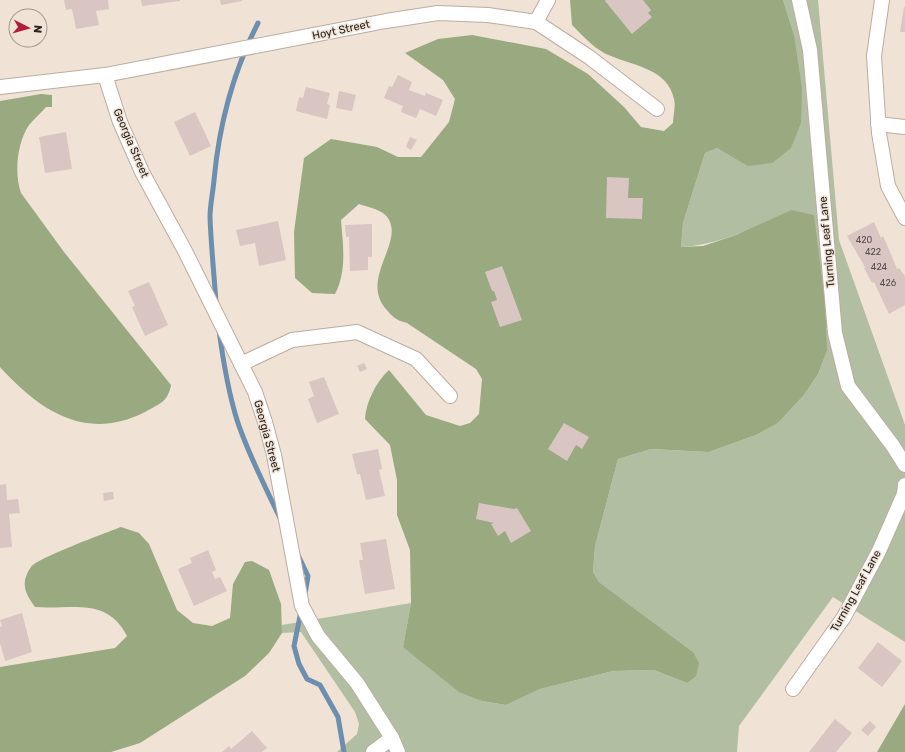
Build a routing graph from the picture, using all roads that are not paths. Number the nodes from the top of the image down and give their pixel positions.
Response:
1 (548, 0) edge
2 (799, 0) edge
3 (882, 0) edge
4 (536, 22) junction
5 (105, 75) junction
6 (0, 87) edge
7 (657, 109) dead end
8 (878, 124) junction
9 (905, 128) edge
10 (905, 218) edge
11 (241, 364) junction
12 (450, 396) dead end
13 (905, 465) edge
14 (905, 485) edge
15 (793, 689) dead end
16 (392, 738) junction
17 (373, 752) edge
18 (398, 752) edge

1 - 4 street
2 - 13 street, Turning Leaf Lane
3 - 8 street
4 - 5 street, Hoyt Street
4 - 7 street, Hoyt Street
5 - 6 street, Hoyt Street
5 - 11 street, Georgia Street
8 - 9 street
8 - 10 street
11 - 12 street
11 - 16 street, Georgia Street
14 - 15 street, Turning Leaf Lane
16 - 17 street
16 - 18 street, Georgia Street

